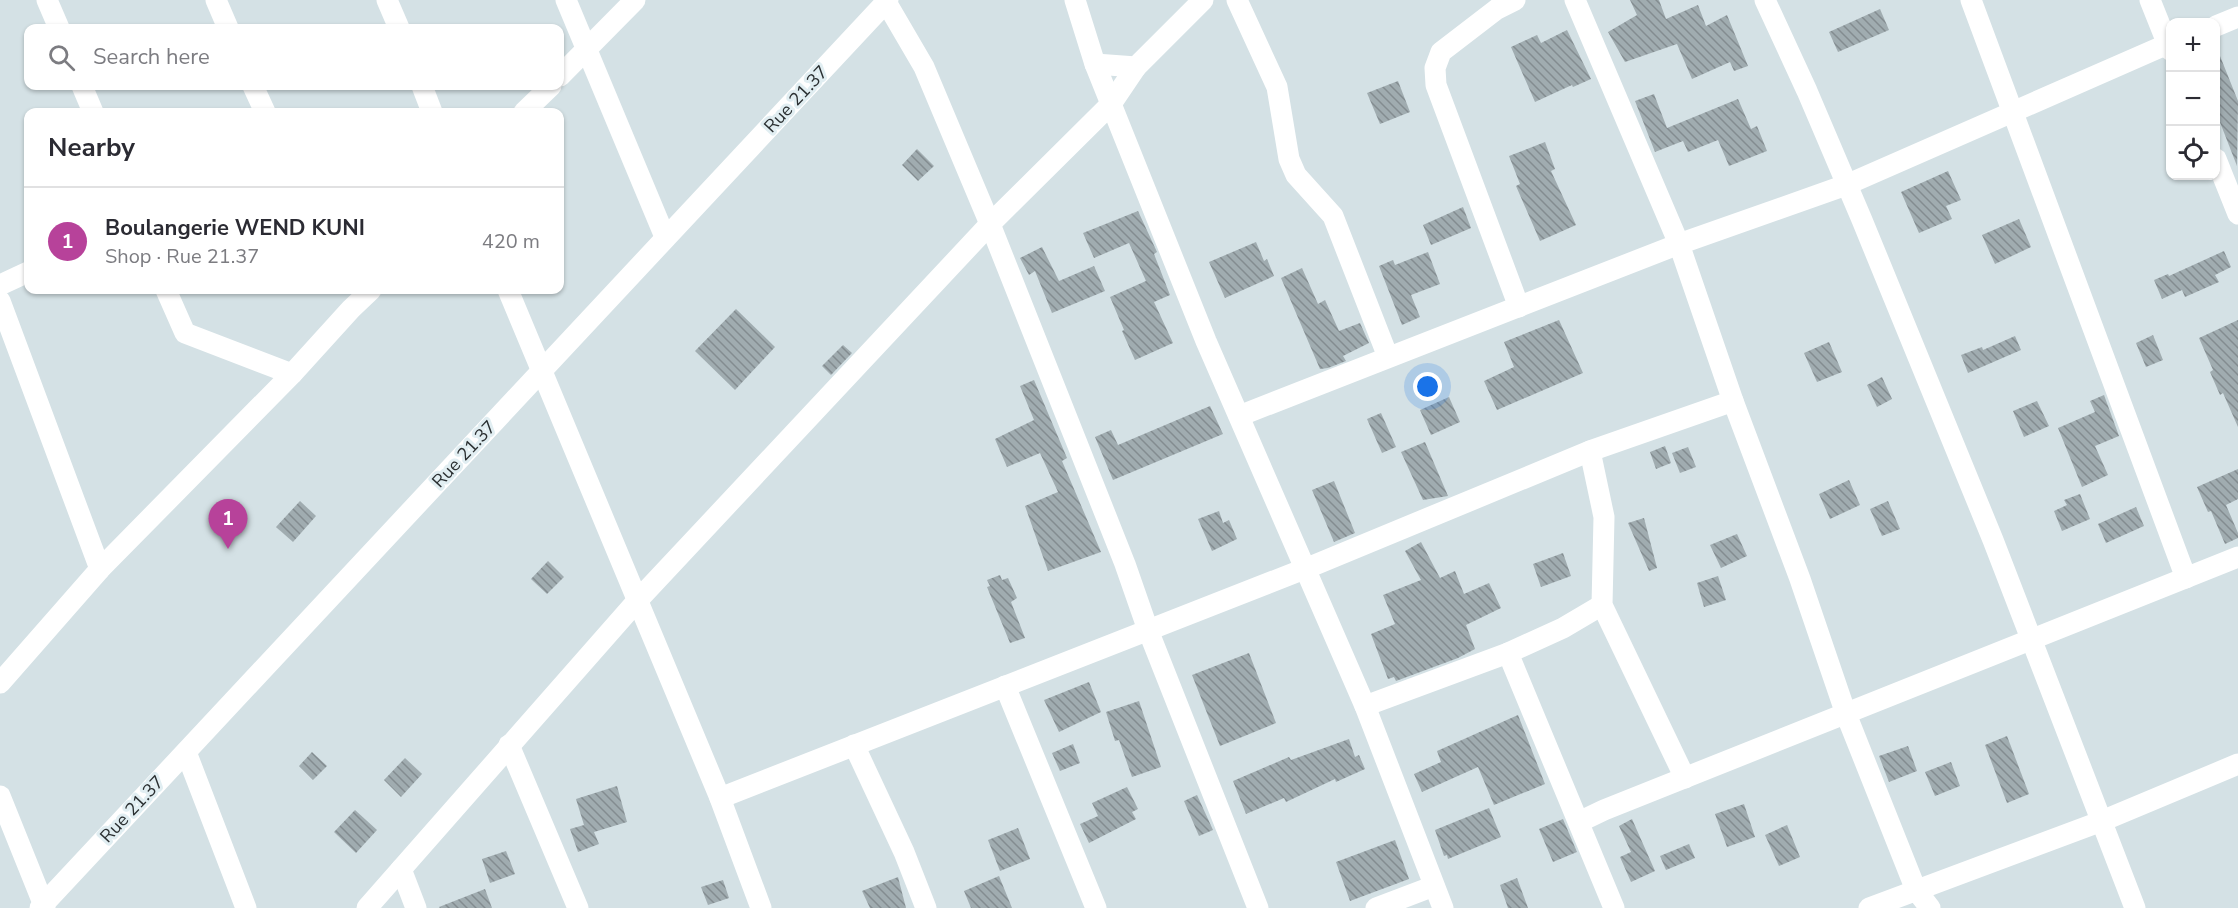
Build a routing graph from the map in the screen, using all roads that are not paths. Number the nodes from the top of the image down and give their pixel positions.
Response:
1 (47, 0) edge
2 (216, 0) edge
3 (387, 0) edge
4 (566, 0) edge
5 (635, 0) edge
6 (1075, 0) edge
7 (1203, 0) edge
8 (1237, 0) edge
9 (1515, 0) edge
10 (1575, 0) edge
11 (1765, 0) edge
12 (1971, 0) edge
13 (2150, 0) edge
14 (887, 1) edge
15 (2238, 17) edge
16 (57, 24) edge
17 (226, 24) edge
18 (397, 24) edge
19 (2220, 24) edge
20 (2166, 36) edge
21 (2166, 47) edge
22 (587, 49) junction
23 (1095, 64) junction
24 (1136, 67) junction
25 (564, 72) edge
26 (84, 90) edge
27 (255, 90) edge
28 (424, 90) edge
29 (546, 90) edge
30 (1111, 104) junction
31 (91, 108) edge
32 (263, 108) edge
33 (430, 108) edge
34 (528, 108) edge
35 (2012, 112) junction
36 (2220, 169) edge
37 (1846, 184) junction
38 (2238, 214) edge
39 (990, 224) junction
40 (665, 237) junction
41 (1679, 244) junction
42 (24, 274) edge
43 (0, 285) edge
44 (168, 294) edge
45 (510, 294) edge
46 (346, 299) edge
47 (0, 301) edge
48 (1519, 307) junction
49 (1388, 357) junction
50 (543, 371) junction
51 (292, 374) junction
52 (1733, 401) junction
53 (1239, 416) junction
54 (1590, 451) junction
55 (2238, 557) edge
56 (1304, 568) junction
57 (100, 569) junction
58 (2186, 578) junction
59 (637, 601) junction
60 (1602, 605) junction
61 (1148, 630) junction
62 (2032, 640) junction
63 (1508, 653) junction
64 (0, 682) edge
65 (1005, 686) junction
66 (1365, 706) junction
67 (1846, 714) junction
68 (509, 745) junction
69 (854, 745) junction
70 (186, 752) junction
71 (2238, 764) edge
72 (1685, 778) junction
73 (0, 796) edge
74 (720, 798) junction
75 (2102, 821) junction
76 (1579, 822) junction
77 (401, 869) junction
78 (1434, 886) junction
79 (1916, 890) junction
80 (42, 907) edge
81 (246, 908) edge
82 (366, 908) edge
83 (416, 908) edge
84 (578, 908) edge
85 (761, 908) edge
86 (926, 908) edge
87 (1096, 908) edge
88 (1258, 908) edge
89 (1376, 908) edge
90 (1443, 908) edge
91 (1614, 908) edge
92 (1869, 908) edge
93 (1930, 908) edge
94 (2135, 908) edge

1 - 16 street
2 - 17 street
3 - 18 street
4 - 22 street
5 - 22 street
6 - 23 street
7 - 24 street
8 - 49 street
9 - 48 street
10 - 41 street
11 - 37 street
12 - 35 street
13 - 20 street
14 - 39 street
14 - 40 street, Rue 21.37
15 - 19 street
21 - 35 street
22 - 25 street
22 - 40 street
23 - 24 street
23 - 30 street
24 - 30 street
26 - 31 street
27 - 32 street
28 - 33 street
29 - 34 street
30 - 39 street
30 - 53 street
35 - 37 street
35 - 58 street
36 - 38 street
37 - 41 street
37 - 62 street
39 - 59 street
39 - 61 street
40 - 50 street, Rue 21.37
41 - 48 street
41 - 52 street
42 - 43 street
44 - 51 street
45 - 50 street
46 - 51 street
47 - 57 street
48 - 49 street
49 - 53 street
50 - 59 street
50 - 70 street, Rue 21.37
51 - 57 street
52 - 54 street
52 - 67 street
53 - 56 street
54 - 56 street
54 - 60 street
55 - 58 street
56 - 61 street
56 - 66 street
57 - 64 street
58 - 62 street
59 - 68 street
59 - 74 street
60 - 63 street
60 - 72 street
61 - 65 street
61 - 88 street
62 - 67 street
62 - 75 street
63 - 66 street
63 - 76 street
65 - 69 street
65 - 87 street
66 - 78 street
67 - 72 street
67 - 79 street
68 - 77 street
68 - 84 street
69 - 74 street
69 - 86 street
70 - 80 street, Rue 21.37
70 - 81 street
71 - 75 street
72 - 76 street
73 - 80 street
74 - 85 street
75 - 79 street
75 - 94 street
76 - 91 street
77 - 82 street
77 - 83 street
78 - 89 street
78 - 90 street
79 - 92 street
79 - 93 street

